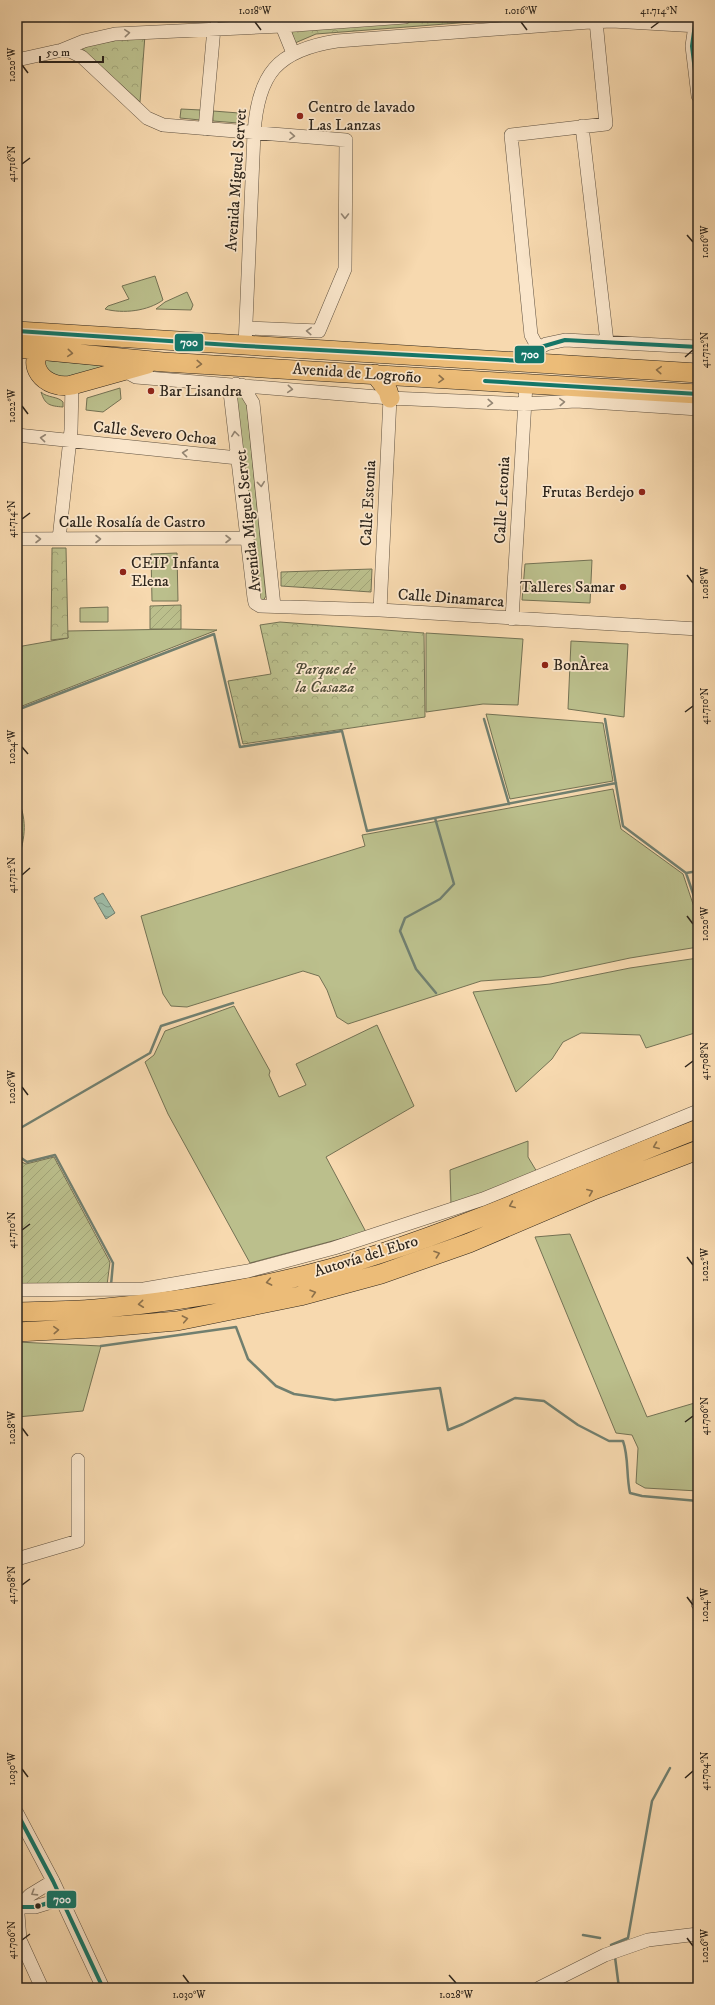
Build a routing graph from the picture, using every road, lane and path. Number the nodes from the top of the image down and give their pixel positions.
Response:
1 (405, 17) edge
2 (592, 20) edge
3 (696, 23) edge
4 (282, 26) junction
5 (214, 28) junction
6 (62, 50) junction
7 (293, 53) junction
8 (17, 60) edge
9 (698, 96) edge
10 (582, 126) junction
11 (205, 129) junction
12 (254, 134) junction
13 (17, 331) edge
14 (69, 335) junction
15 (245, 337) junction
16 (607, 342) junction
17 (698, 347) edge
18 (17, 348) edge
19 (538, 348) junction
20 (39, 351) junction
21 (524, 361) junction
22 (163, 362) junction
23 (125, 371) junction
24 (698, 373) edge
25 (375, 374) junction
26 (408, 377) junction
27 (526, 384) junction
28 (72, 385) junction
29 (244, 385) junction
30 (698, 394) edge
31 (622, 397) junction
32 (390, 398) junction
33 (253, 403) junction
34 (524, 404) junction
35 (698, 409) edge
36 (17, 436) edge
37 (70, 441) junction
38 (238, 458) junction
39 (246, 538) junction
40 (17, 539) edge
41 (59, 539) junction
42 (274, 606) junction
43 (380, 610) junction
44 (512, 619) junction
45 (698, 629) edge
46 (698, 1111) edge
47 (698, 1129) edge
48 (698, 1150) edge
49 (17, 1290) edge
50 (17, 1312) edge
51 (17, 1332) edge
52 (78, 1460) dead end
53 (17, 1559) edge
54 (17, 1813) edge
55 (53, 1881) junction
56 (61, 1899) junction
57 (17, 1905) edge
58 (698, 1934) edge
59 (42, 1988) edge
60 (103, 1988) edge
61 (539, 1988) edge

1 - 4 street
2 - 3 street, Avenida Miguel Servet
2 - 7 street, Avenida Miguel Servet
2 - 10 street
3 - 9 street
4 - 5 street
4 - 7 street
6 -> 5 street
5 - 11 street
6 - 8 street
6 - 11 street
7 - 12 street, Avenida Miguel Servet
10 - 16 street
10 - 19 street
11 - 12 street
12 - 15 street, Avenida Miguel Servet
12 -> 15 street
13 - 14 highway, Avenida de Logroño
14 - 15 highway, Avenida de Logroño
14 - 20 highway
15 - 21 highway, Avenida de Logroño
16 - 17 street
16 - 19 street
18 - 20 highway, Avenida de Logroño
19 - 21 street
20 -> 22 highway, Avenida de Logroño
20 - 28 highway
24 -> 21 highway, Avenida de Logroño
22 - 23 highway
22 -> 25 highway, Avenida de Logroño
23 - 28 highway
23 - 29 street
25 - 26 highway, Avenida de Logroño
25 - 32 highway
26 -> 27 highway, Avenida de Logroño
26 - 32 highway
27 - 31 highway, Avenida de Logroño
27 - 34 street, Calle Letonia
28 - 37 street
29 -> 32 street
29 - 33 street
29 - 33 street, Avenida Miguel Servet
38 -> 29 street, Avenida Miguel Servet
30 - 31 highway, Avenida de Logroño
34 -> 31 street
31 - 35 street
32 -> 34 street
32 - 43 street, Calle Estonia
33 -> 42 street, Avenida Miguel Servet
34 - 44 street, Calle Letonia
37 -> 36 street, Calle Severo Ochoa
38 -> 37 street, Calle Severo Ochoa
37 - 41 street
38 - 39 street, Avenida Miguel Servet
41 -> 39 street, Calle Rosalía de Castro
39 - 42 street, Avenida Miguel Servet
40 -> 41 street, Calle Rosalía de Castro
42 - 43 street, Calle Dinamarca
43 - 44 street, Calle Dinamarca
44 - 45 street, Calle Dinamarca
46 - 49 street
47 -> 50 highway, Autovía del Ebro
51 -> 48 highway, Autovía del Ebro
52 - 53 street
54 - 55 street
55 - 56 street
55 -> 57 street
56 - 57 street
56 - 60 street
57 - 59 street
58 - 61 street

